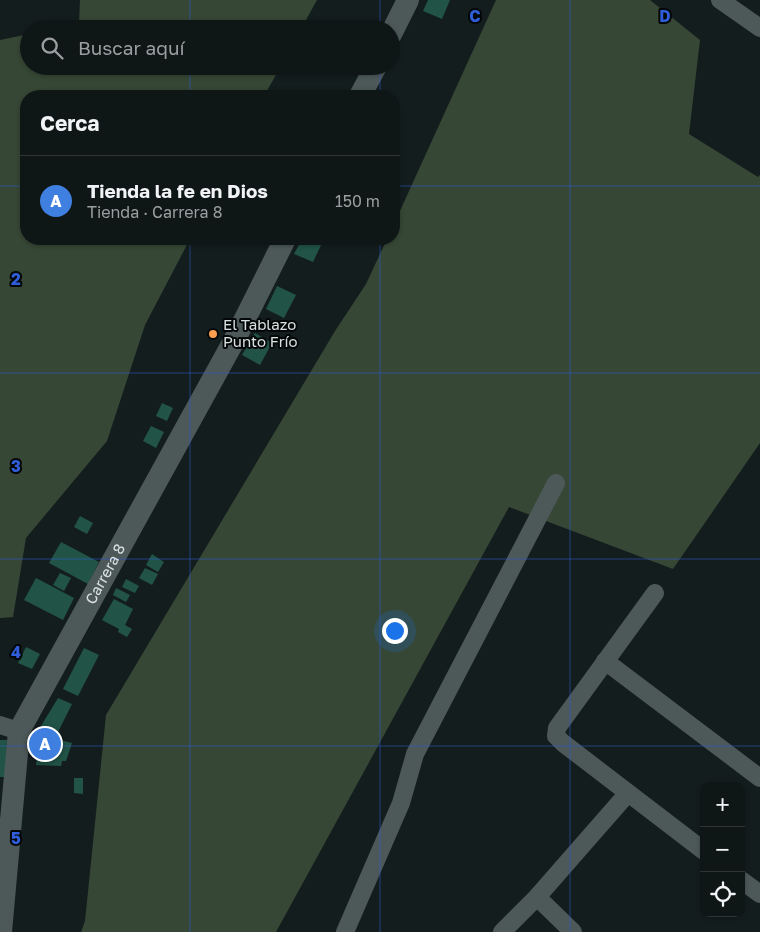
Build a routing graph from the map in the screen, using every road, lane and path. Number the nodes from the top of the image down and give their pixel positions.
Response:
1 (408, 0) edge
2 (720, 0) edge
3 (398, 20) edge
4 (760, 28) edge
5 (371, 75) edge
6 (363, 90) edge
7 (282, 245) edge
8 (556, 483) dead end
9 (655, 593) dead end
10 (605, 661) junction
11 (10, 728) edge
12 (760, 778) edge
13 (628, 793) junction
14 (700, 848) edge
15 (745, 883) edge
16 (760, 894) edge
17 (537, 897) junction
18 (1, 932) edge
19 (345, 932) edge
20 (502, 932) edge
21 (573, 932) edge

1 - 3 street
2 - 4 street
5 - 6 street
7 - 11 street, Carrera 8
8 - 19 street
9 - 10 street
10 - 12 street
10 - 13 street
11 - 18 street, Carrera 8
13 - 14 street
13 - 17 street
15 - 16 street
17 - 20 street
17 - 21 street

